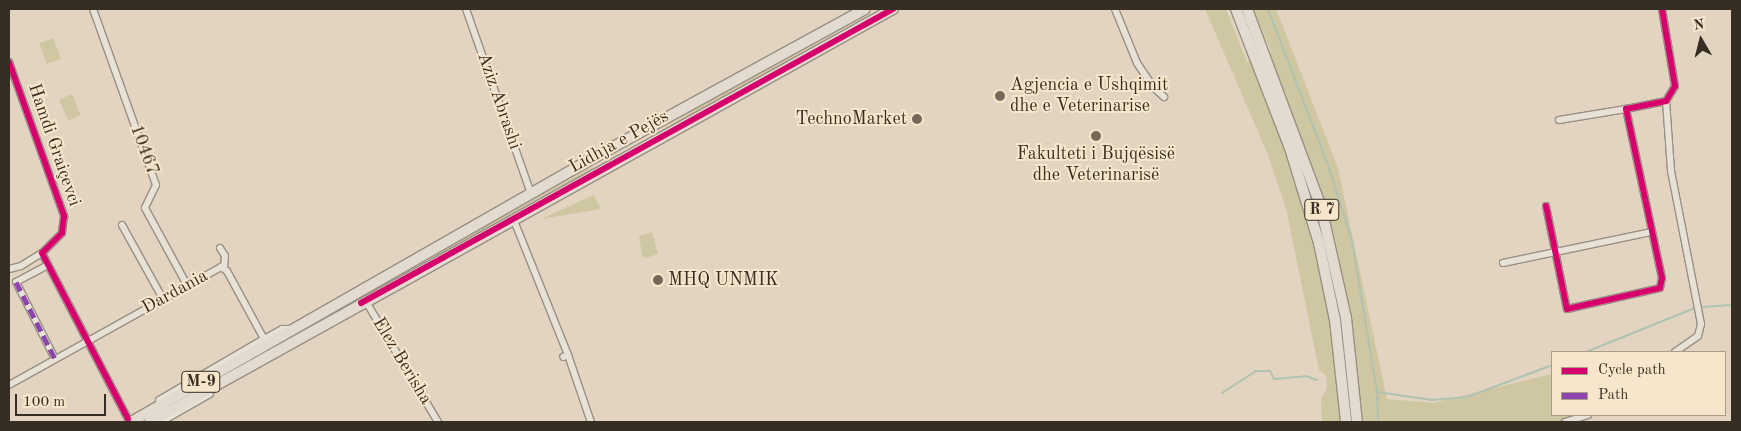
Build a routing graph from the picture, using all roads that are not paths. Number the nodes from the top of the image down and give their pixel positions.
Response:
1 (93, 9) edge
2 (466, 9) edge
3 (865, 9) edge
4 (893, 9) edge
5 (1115, 9) edge
6 (1236, 9) edge
7 (1247, 9) edge
8 (1662, 9) edge
9 (9, 62) edge
10 (1164, 97) dead end
11 (1666, 101) junction
12 (1626, 109) junction
13 (1559, 120) dead end
14 (531, 194) junction
15 (1546, 206) dead end
16 (513, 218) junction
17 (122, 225) dead end
18 (1652, 232) junction
19 (220, 248) dead end
20 (1555, 251) junction
21 (42, 253) junction
22 (1504, 263) dead end
23 (48, 265) junction
24 (224, 268) junction
25 (9, 269) edge
26 (187, 285) junction
27 (163, 299) junction
28 (363, 302) junction
29 (87, 341) junction
30 (269, 342) junction
31 (1676, 351) edge
32 (55, 359) junction
33 (9, 385) edge
34 (1585, 416) edge
35 (129, 420) edge
36 (121, 422) edge
37 (150, 422) edge
38 (164, 422) edge
39 (438, 422) edge
40 (591, 422) edge
41 (1346, 422) edge
42 (1357, 422) edge
43 (1566, 422) edge

1 - 26 street, 10467
2 - 14 street, Aziz Abrashi
3 - 14 highway, Lidhja e Pejës / M-9
4 - 16 highway, Lidhja e Pejës / M-9
5 - 10 street
6 - 41 highway, R 7
7 - 42 highway, R 7
8 - 11 street
9 - 21 street, Hamdi Graiçevci
11 - 12 street
11 - 31 street
12 - 13 street
12 - 18 street
14 - 30 highway, Lidhja e Pejës / M-9
15 - 20 street
16 - 28 highway, Lidhja e Pejës / M-9
16 - 40 street
17 - 27 street
18 - 20 street
18 - 20 street
19 - 24 street
20 - 22 street
21 - 23 street
21 - 25 street, Hamdi Graiçevci
23 - 29 street
23 - 32 street
24 - 26 street, Dardania
24 - 30 street, Dardania
26 - 27 street, Dardania
27 - 29 street, Dardania
28 - 30 highway, Lidhja e Pejës / M-9
28 - 38 street, Lidhja e Pejës
28 - 39 street, Elez Berisha
29 - 32 street, Dardania
29 - 35 street
30 - 35 highway, M-9
30 - 37 highway, M-9
32 - 33 street, Dardania
34 - 43 street
35 - 36 street

